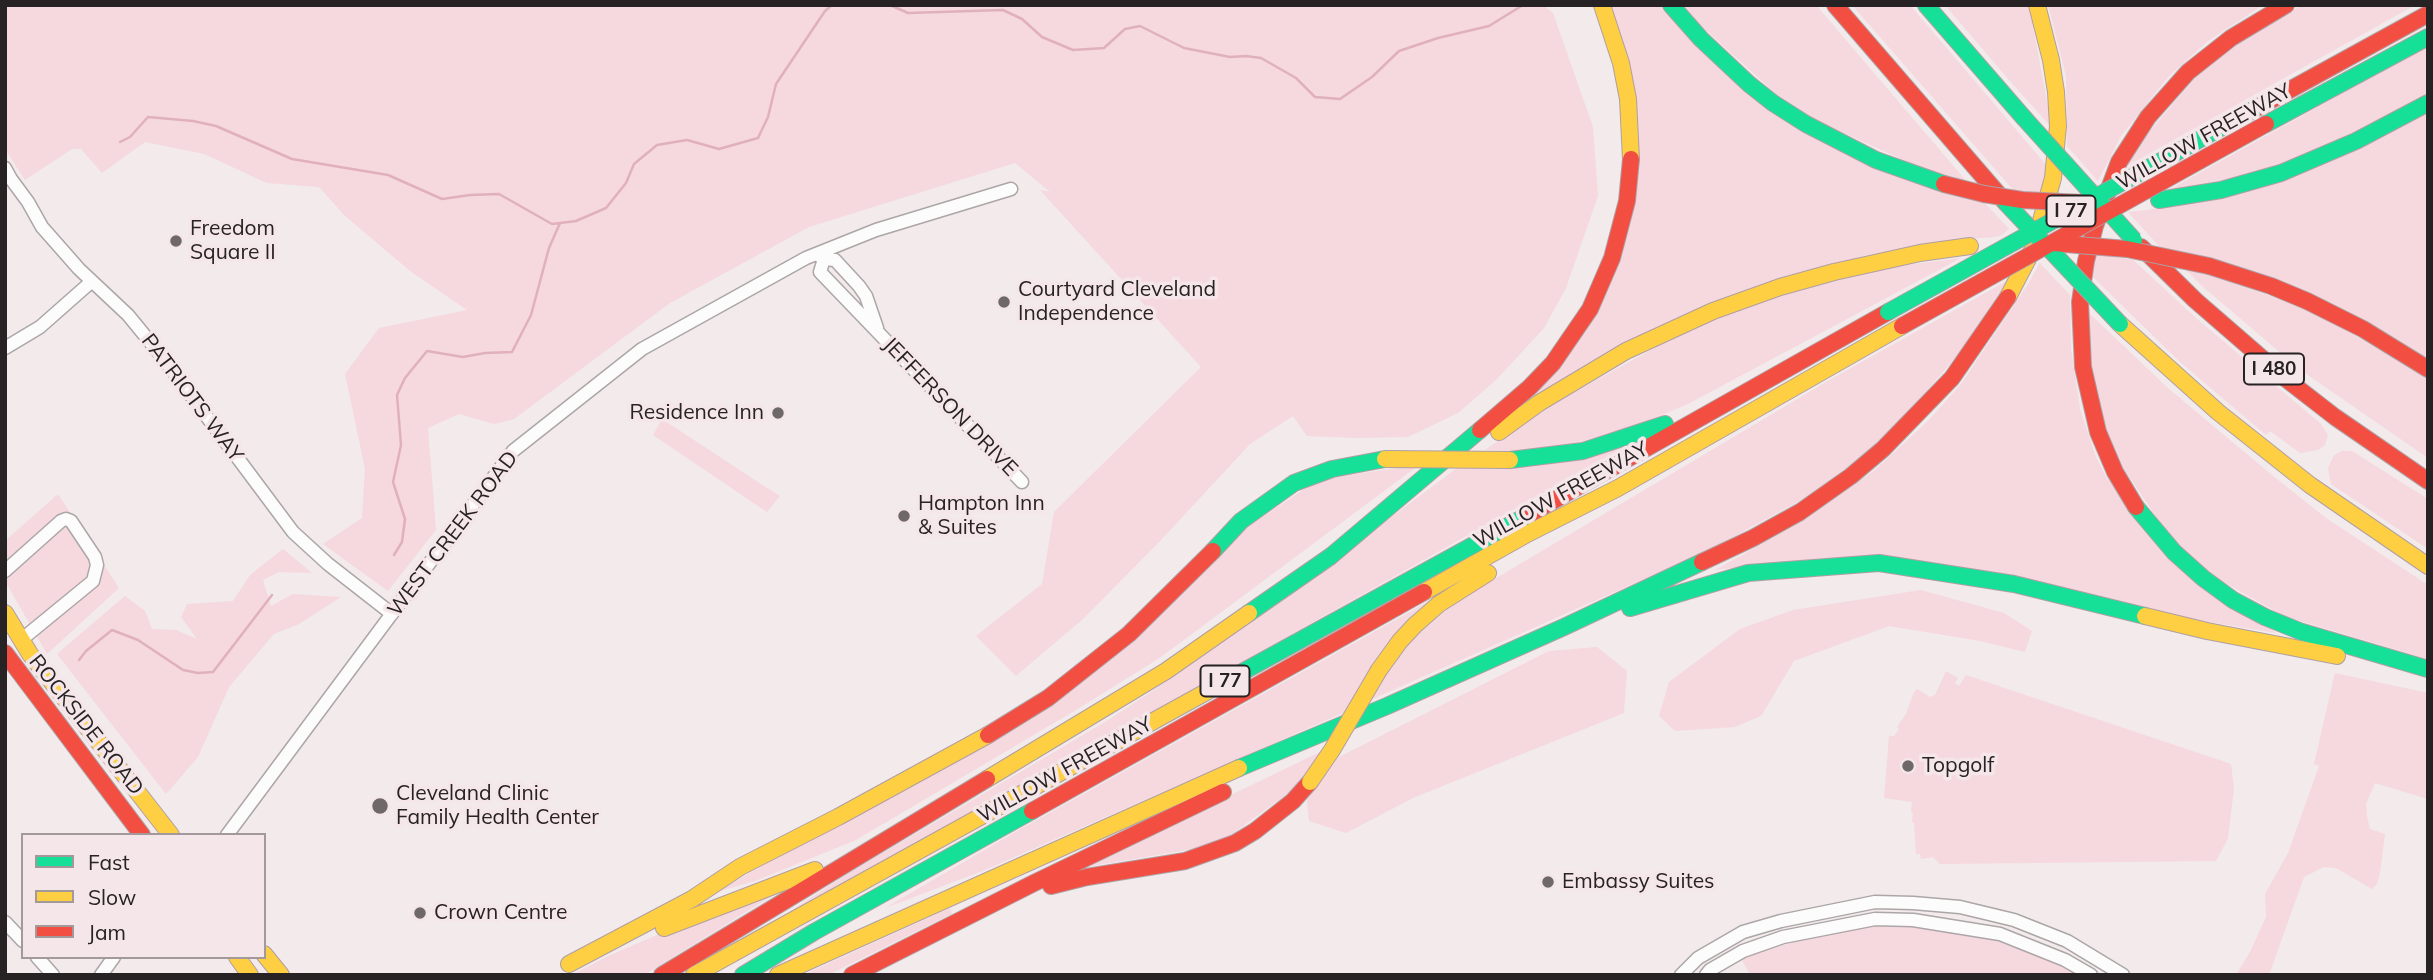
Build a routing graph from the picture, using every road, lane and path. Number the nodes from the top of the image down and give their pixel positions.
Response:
1 (1602, 5) edge
2 (1671, 5) edge
3 (1835, 5) edge
4 (1926, 5) edge
5 (2037, 5) edge
6 (2286, 5) edge
7 (2428, 14) edge
8 (2428, 37) edge
9 (2428, 103) edge
10 (7, 177) edge
11 (1010, 189) dead end
12 (821, 257) junction
13 (91, 282) junction
14 (879, 332) junction
15 (5, 348) edge
16 (2428, 369) edge
17 (1755, 385) junction
18 (2428, 481) edge
19 (1022, 482) dead end
20 (1618, 488) junction
21 (1376, 516) junction
22 (2428, 566) edge
23 (5, 571) edge
24 (5, 613) edge
25 (392, 614) junction
26 (1564, 627) junction
27 (22, 640) junction
28 (5, 653) edge
29 (2428, 671) edge
30 (1387, 706) junction
31 (921, 818) junction
32 (140, 833) edge
33 (169, 833) edge
34 (228, 833) edge
35 (982, 911) junction
36 (5, 922) edge
37 (1769, 924) junction
38 (21, 940) edge
39 (1774, 940) junction
40 (266, 956) edge
41 (39, 959) edge
42 (113, 959) edge
43 (238, 959) edge
44 (569, 964) junction
45 (1708, 972) edge
46 (855, 974) edge
47 (53, 975) edge
48 (101, 975) edge
49 (250, 975) edge
50 (281, 975) edge
51 (553, 975) edge
52 (662, 975) edge
53 (694, 975) edge
54 (743, 975) edge
55 (778, 975) edge
56 (1681, 975) edge
57 (2091, 975) edge
58 (2123, 975) edge

1 - 21 main road
2 - 9 main road, bridge
3 - 22 main road, bridge
4 - 18 main road, I 480, bridge
5 - 26 main road
6 - 29 main road
7 - 17 main road, WILLOW FREEWAY / I 77, bridge
8 - 20 main road, WILLOW FREEWAY / I 77, bridge
10 - 13 street, PATRIOTS WAY
11 - 12 street, WEST CREEK ROAD
12 - 14 street, JEFFERSON DRIVE
12 - 14 street, JEFFERSON DRIVE
12 - 25 street, WEST CREEK ROAD
13 - 15 street
13 - 25 street, PATRIOTS WAY
14 - 19 street, JEFFERSON DRIVE
16 - 21 main road, bridge
17 - 44 main road, bridge
17 - 53 main road, WILLOW FREEWAY / I 77
20 - 35 main road, bridge
20 - 54 main road, WILLOW FREEWAY / I 77
21 - 31 main road
23 - 27 street
24 - 27 main road, ROCKSIDE ROAD
25 - 34 street, WEST CREEK ROAD
26 - 29 main road
26 - 30 main road
27 - 33 main road, ROCKSIDE ROAD
28 - 32 main road, ROCKSIDE ROAD
30 - 35 main road
30 - 55 main road
31 - 44 main road
31 - 52 main road
35 - 46 main road
36 - 38 street
37 - 39 street
37 - 56 street
37 - 58 street
39 - 45 street
39 - 57 street
40 - 50 main road
41 - 47 street
42 - 48 street
43 - 49 main road
44 - 51 main road

